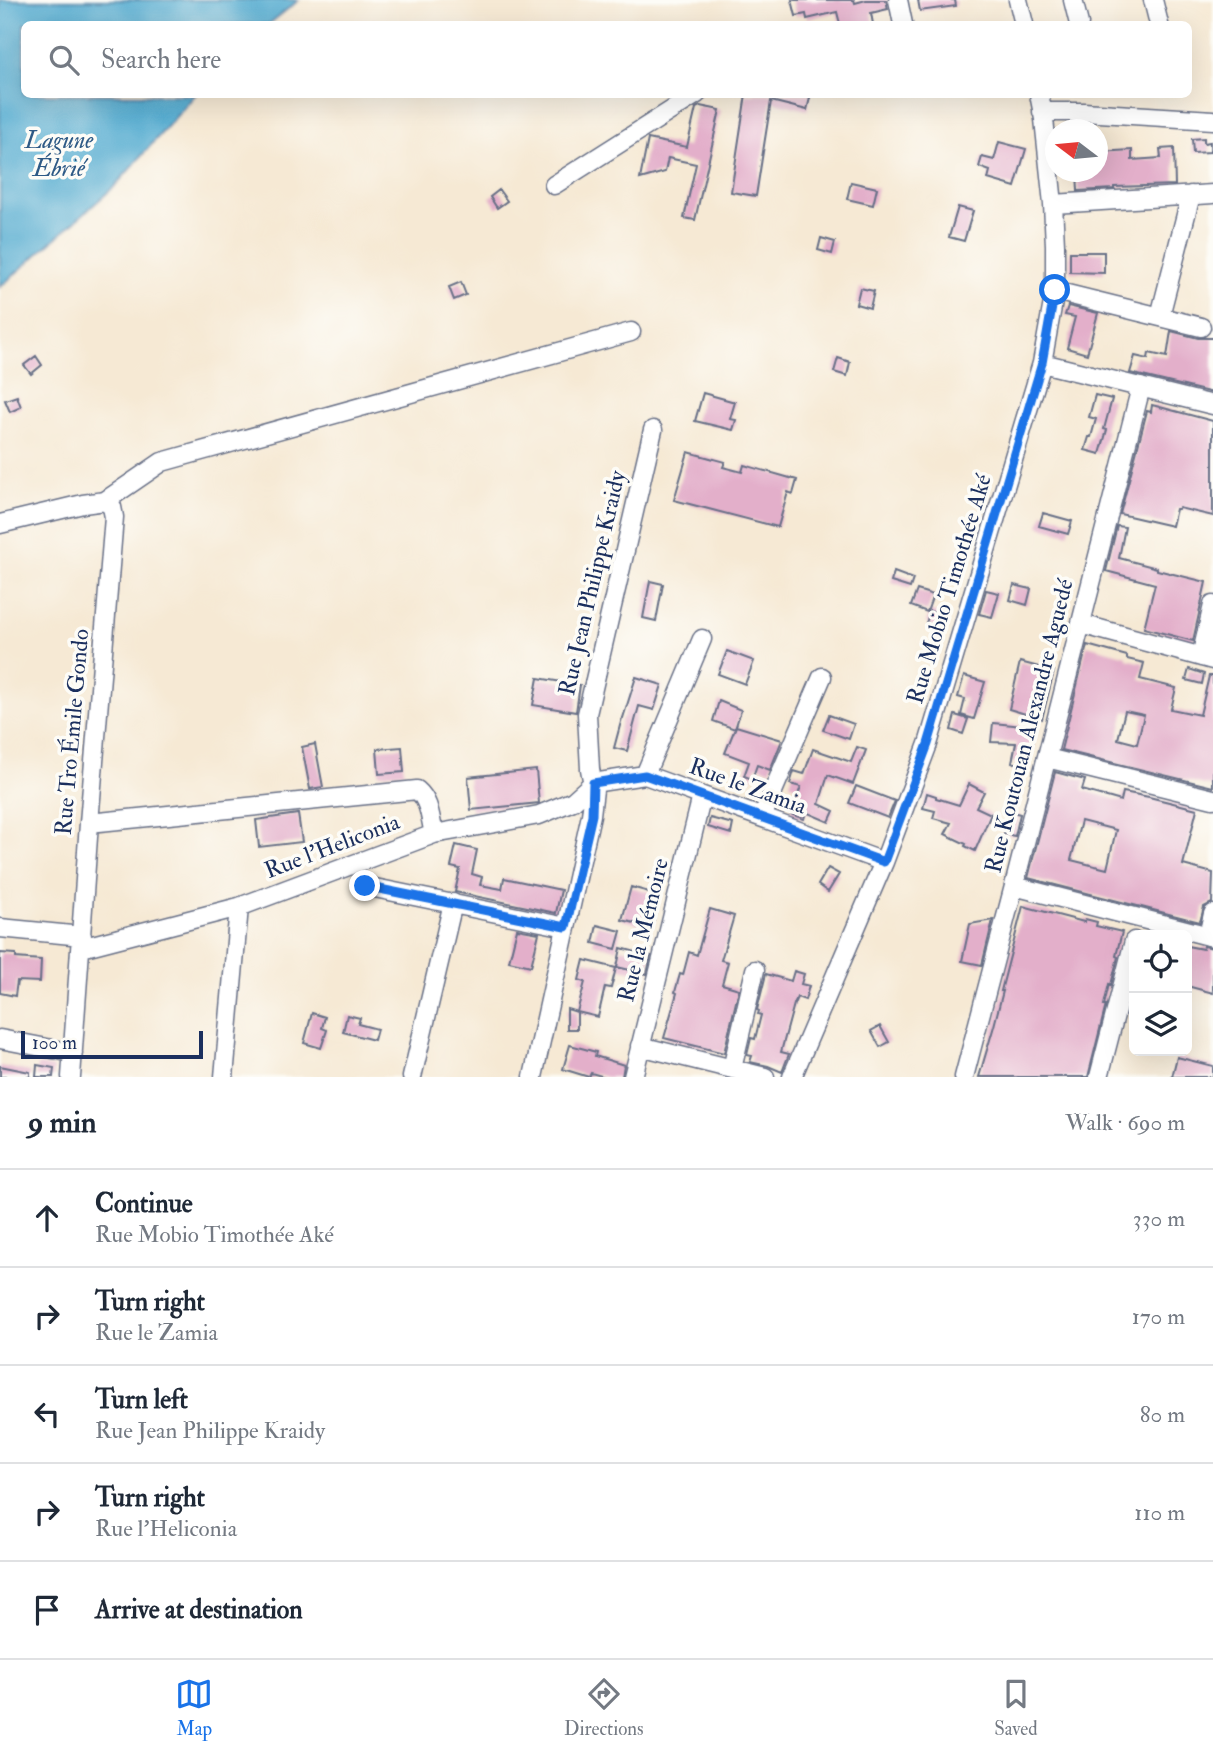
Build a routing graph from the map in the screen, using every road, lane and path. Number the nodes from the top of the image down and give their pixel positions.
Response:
1 (898, 0) edge
2 (1018, 0) edge
3 (1073, 0) edge
4 (1153, 0) edge
5 (902, 21) edge
6 (1023, 21) edge
7 (1078, 21) edge
8 (1158, 21) edge
9 (691, 98) edge
10 (1040, 103) edge
11 (1213, 120) edge
12 (554, 185) dead end
13 (1213, 194) edge
14 (1191, 195) junction
15 (1053, 204) junction
16 (1055, 290) junction
17 (1160, 316) junction
18 (1201, 327) dead end
19 (631, 332) dead end
20 (1042, 363) junction
21 (1141, 387) junction
22 (1213, 405) edge
23 (653, 430) dead end
24 (105, 501) junction
25 (0, 524) edge
26 (1213, 605) edge
27 (1080, 624) junction
28 (702, 639) dead end
29 (1207, 658) edge
30 (822, 677) dead end
31 (1047, 758) junction
32 (645, 775) junction
33 (593, 783) junction
34 (702, 796) junction
35 (1213, 799) edge
36 (762, 817) junction
37 (89, 822) junction
38 (434, 834) junction
39 (884, 862) junction
40 (365, 886) dead end
41 (1014, 886) junction
42 (453, 903) junction
43 (239, 907) junction
44 (1213, 915) edge
45 (566, 927) junction
46 (1138, 927) edge
47 (0, 928) edge
48 (1210, 937) edge
49 (82, 942) junction
50 (1129, 960) edge
51 (755, 970) dead end
52 (0, 1039) edge
53 (640, 1046) junction
54 (73, 1053) junction
55 (732, 1069) junction
56 (71, 1077) edge
57 (224, 1077) edge
58 (412, 1077) edge
59 (533, 1077) edge
60 (633, 1077) edge
61 (765, 1077) edge
62 (792, 1077) edge
63 (964, 1077) edge
64 (1099, 1077) edge

1 - 5 street
2 - 6 street
3 - 7 street
4 - 8 street
9 - 12 street
10 - 11 street
10 - 15 street, Rue Mobio Timothée Aké
13 - 14 street
14 - 15 street
14 - 17 street
15 - 16 street, Rue Mobio Timothée Aké
16 - 17 street
16 - 20 street, Rue Mobio Timothée Aké
17 - 18 street
19 - 24 street
20 - 21 street
20 - 39 street, Rue Mobio Timothée Aké
21 - 22 street
21 - 27 street, Rue Koutouan Alexandre Aguedé
23 - 33 street, Rue Jean Philippe Kraidy
24 - 25 street
24 - 37 street, Rue Tro Émile Gondo
26 - 29 street
27 - 29 street
27 - 31 street, Rue Koutouan Alexandre Aguedé
28 - 32 street
30 - 36 street
31 - 35 street
31 - 41 street, Rue Koutouan Alexandre Aguedé
32 - 33 street, Rue le Zamia
32 - 34 street, Rue le Zamia
33 - 38 street, Rue l'Heliconia
33 - 45 street, Rue Jean Philippe Kraidy
34 - 36 street, Rue le Zamia
34 - 53 street, Rue la Mémoire
36 - 39 street, Rue le Zamia
37 - 38 street
37 - 49 street, Rue Tro Émile Gondo
38 - 43 street, Rue l'Heliconia
39 - 62 street, Rue Mobio Timothée Aké
40 - 42 street
41 - 46 street
41 - 63 street, Rue Koutouan Alexandre Aguedé
42 - 45 street
42 - 58 street
43 - 49 street, Rue l'Heliconia
43 - 57 street
44 - 48 street
45 - 59 street, Rue Jean Philippe Kraidy
46 - 48 street
47 - 49 street, Rue l'Heliconia
49 - 54 street, Rue Tro Émile Gondo
50 - 64 street
51 - 55 street
52 - 54 street
53 - 55 street
53 - 60 street, Rue la Mémoire
54 - 56 street, Rue Tro Émile Gondo
55 - 61 street

